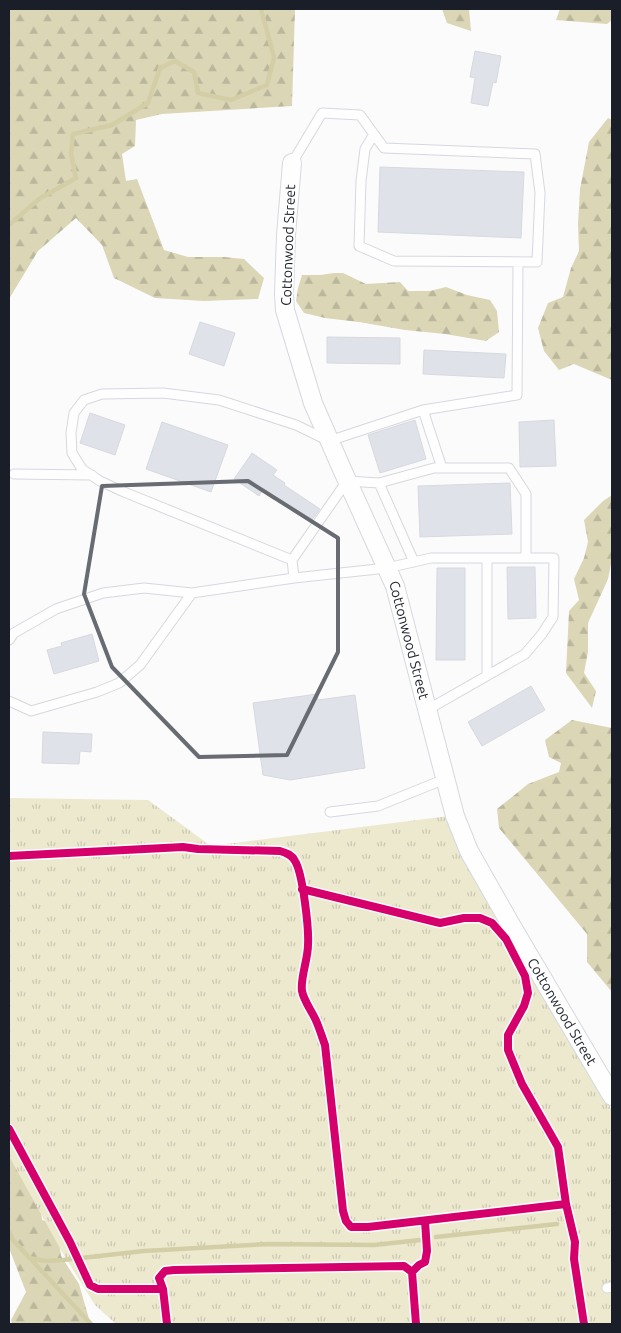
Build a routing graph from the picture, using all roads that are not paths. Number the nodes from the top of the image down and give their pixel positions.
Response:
1 (374, 134) junction
2 (292, 163) joint
3 (518, 262) junction
4 (423, 410) junction
5 (329, 440) junction
6 (442, 468) junction
7 (14, 474) dead end
8 (92, 476) junction
9 (347, 481) junction
10 (379, 483) junction
11 (487, 558) junction
12 (526, 558) junction
13 (292, 560) junction
14 (414, 562) junction
15 (387, 568) junction
16 (294, 578) junction
17 (192, 592) junction
18 (9, 640) edge
19 (487, 675) junction
20 (9, 701) edge
21 (427, 710) junction
22 (445, 779) junction
23 (330, 812) dead end
24 (612, 1096) edge

1 - 2 lane
1 - 3 lane
1 - 3 lane
2 - 5 street, Cottonwood Street
3 - 4 lane
4 - 5 lane
4 - 6 lane
5 - 8 lane
5 - 9 street, Cottonwood Street
6 - 10 lane
6 - 12 lane
7 - 8 lane
8 - 13 lane
9 - 10 lane
9 - 13 lane
9 - 15 street, Cottonwood Street
10 - 14 lane
11 - 12 lane
11 - 14 lane
11 - 19 lane
12 - 19 lane
13 - 16 lane
14 - 15 lane
15 - 16 lane
15 - 21 street, Cottonwood Street
16 - 17 lane
17 - 18 lane
17 - 20 lane
19 - 21 lane
21 - 22 street, Cottonwood Street
22 - 23 lane
22 - 24 street, Cottonwood Street

